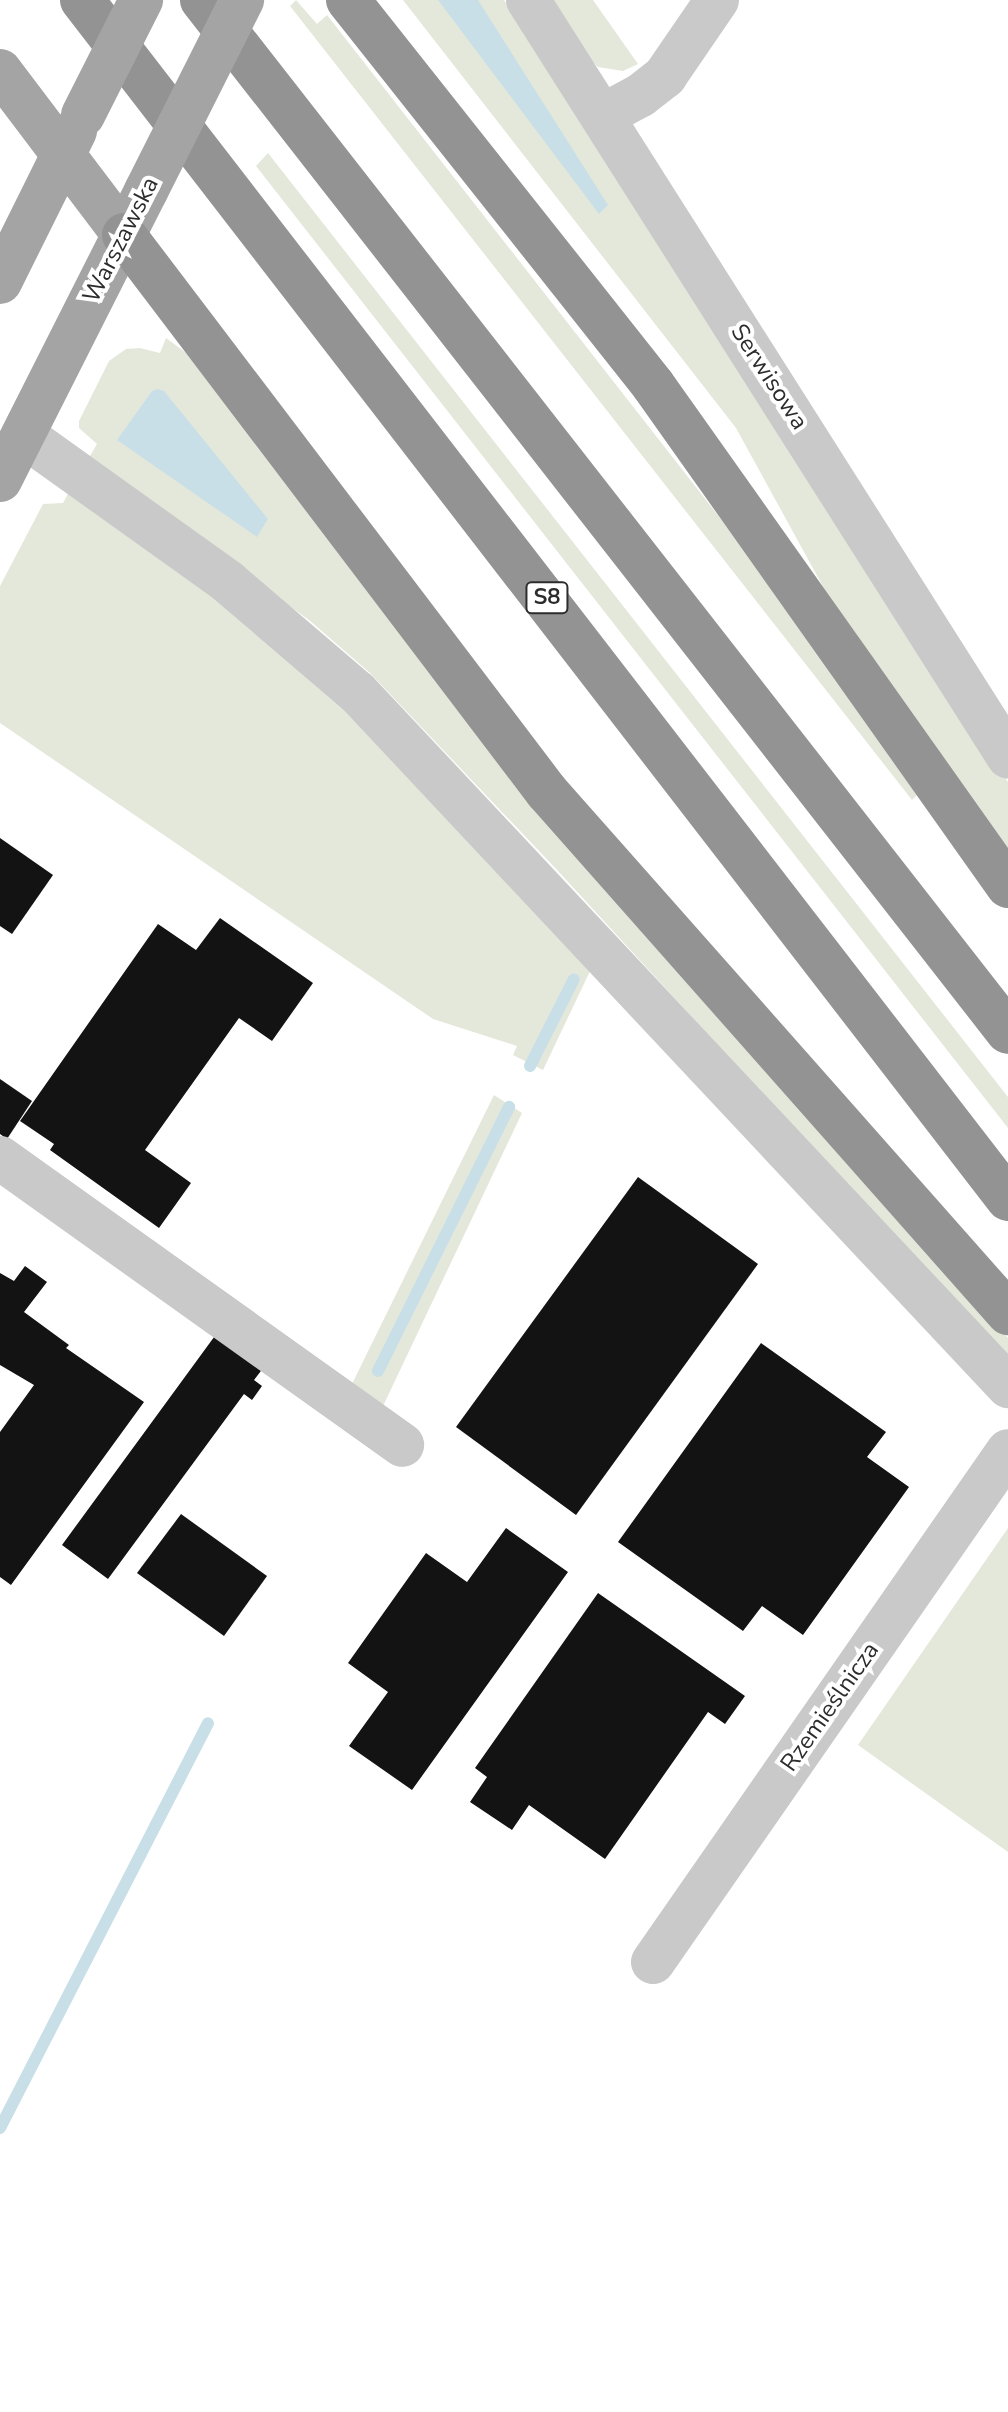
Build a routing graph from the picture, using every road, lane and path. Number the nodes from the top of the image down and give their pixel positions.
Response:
1 (82, 0) edge
2 (141, 0) edge
3 (202, 0) edge
4 (242, 0) edge
5 (348, 0) edge
6 (528, 0) edge
7 (717, 0) edge
8 (0, 71) edge
9 (602, 116) junction
10 (63, 154) junction
11 (124, 235) junction
12 (0, 282) edge
13 (23, 435) junction
14 (0, 480) edge
15 (1008, 756) edge
16 (1008, 886) edge
17 (1008, 1032) edge
18 (0, 1158) edge
19 (1008, 1199) edge
20 (1008, 1313) edge
21 (1008, 1386) edge
22 (402, 1445) dead end
23 (1008, 1451) edge
24 (653, 1962) dead end

1 - 19 highway, S8
2 - 10 main road, bridge
3 - 17 highway
4 - 11 main road, Warszawska, bridge
5 - 16 highway
6 - 9 street, Serwisowa
7 - 9 street
8 - 10 main road
9 - 15 street, Serwisowa
10 - 11 main road
10 - 12 main road
11 - 13 main road, Warszawska
11 - 20 highway
13 - 14 main road, Warszawska
13 - 21 street
18 - 22 street
23 - 24 street, Rzemieślnicza

